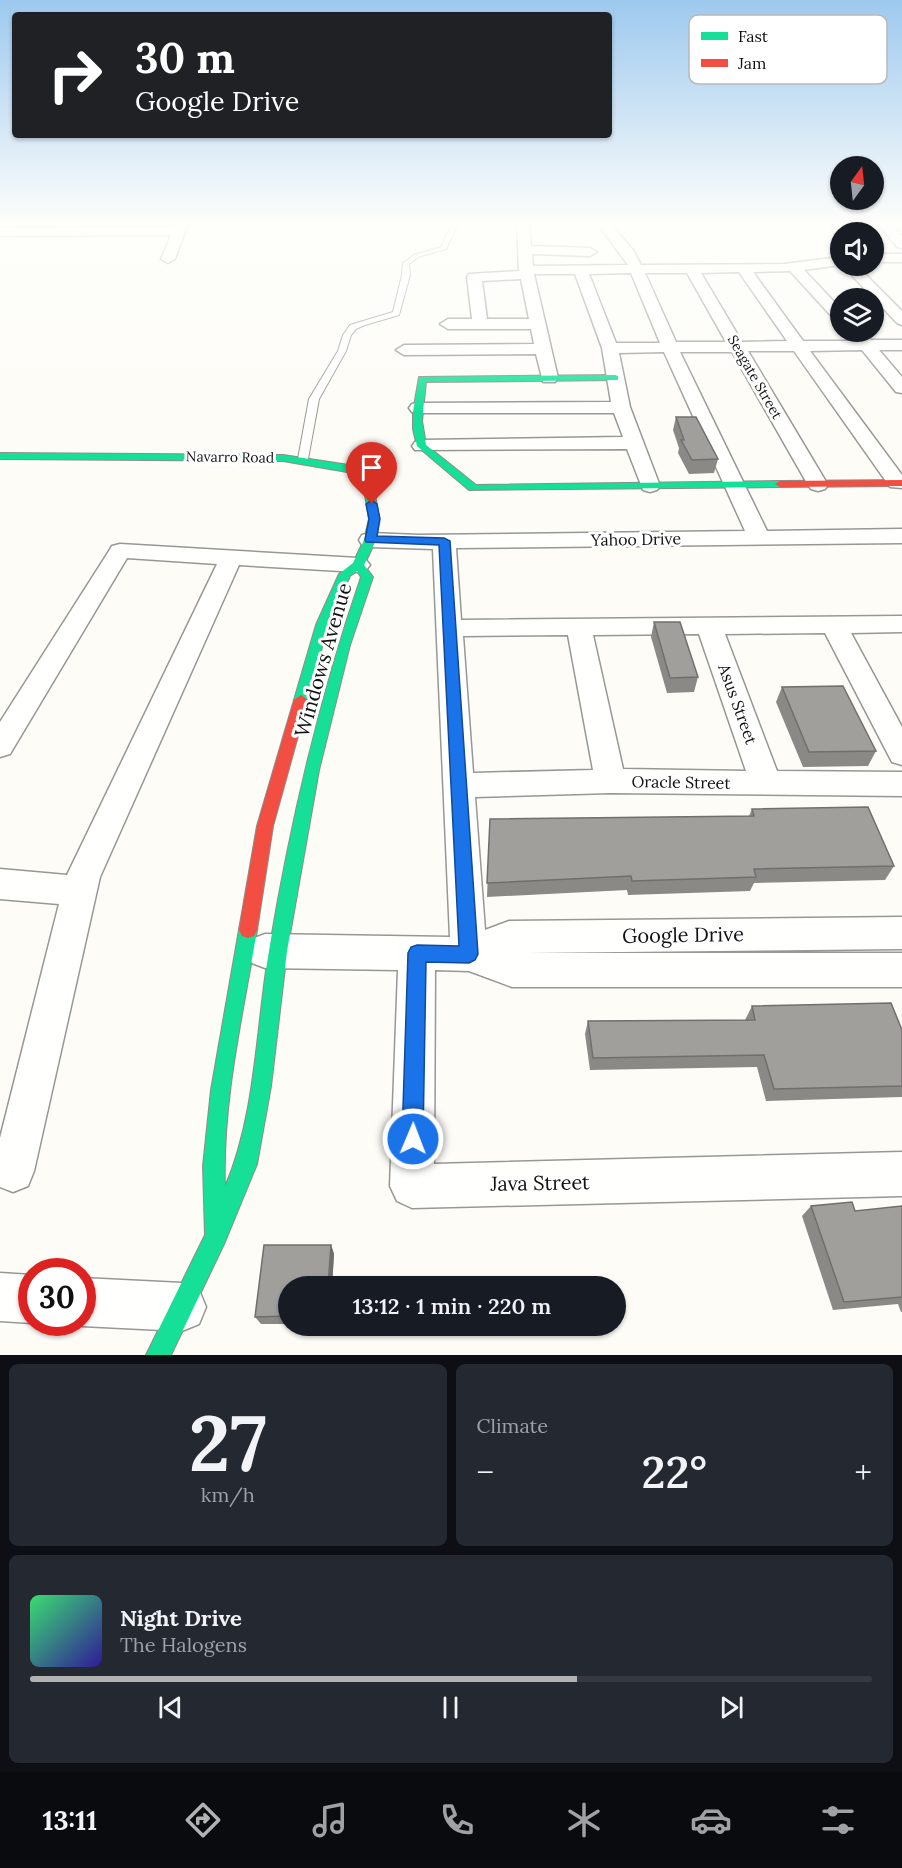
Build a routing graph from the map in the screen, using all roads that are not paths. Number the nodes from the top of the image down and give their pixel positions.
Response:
1 (403, 287) edge
2 (475, 287) edge
3 (530, 287) edge
4 (587, 287) edge
5 (644, 287) edge
6 (702, 287) edge
7 (756, 287) edge
8 (813, 287) edge
9 (870, 287) edge
10 (830, 306) edge
11 (902, 320) edge
12 (448, 324) dead end
13 (480, 324) junction
14 (538, 324) junction
15 (863, 342) edge
16 (902, 345) edge
17 (867, 346) junction
18 (737, 347) junction
19 (799, 347) junction
20 (610, 348) junction
21 (670, 348) junction
22 (543, 349) junction
23 (404, 350) dead end
24 (549, 378) junction
25 (615, 378) junction
26 (902, 388) edge
27 (621, 407) junction
28 (418, 408) junction
29 (634, 443) junction
30 (422, 446) junction
31 (0, 456) edge
32 (303, 459) junction
33 (900, 483) edge
34 (818, 484) junction
35 (734, 485) junction
36 (650, 486) junction
37 (902, 536) edge
38 (759, 537) junction
39 (370, 540) junction
40 (444, 541) junction
41 (231, 558) junction
42 (358, 565) junction
43 (902, 624) edge
44 (834, 625) junction
45 (709, 626) junction
46 (579, 627) junction
47 (450, 628) junction
48 (0, 746) edge
49 (902, 754) edge
50 (610, 781) junction
51 (766, 783) junction
52 (902, 784) edge
53 (460, 785) junction
54 (0, 884) edge
55 (79, 891) junction
56 (902, 933) edge
57 (243, 950) junction
58 (278, 951) junction
59 (417, 953) junction
60 (469, 954) junction
61 (902, 970) edge
62 (13, 1171) dead end
63 (902, 1174) edge
64 (216, 1236) junction
65 (0, 1297) edge
66 (18, 1298) edge
67 (96, 1303) edge
68 (182, 1307) junction
69 (158, 1355) edge

1 - 32 lane
2 - 13 street
3 - 14 street
4 - 20 street
5 - 21 street
6 - 18 street, Seagate Street
7 - 19 street
8 - 10 street
9 - 11 street
12 - 13 street
13 - 14 street
14 - 22 street
15 - 17 street
16 - 17 street
17 - 19 street
17 - 26 street
18 - 19 street
18 - 21 street
18 - 34 street, Seagate Street
19 - 33 street
20 - 21 street
20 - 25 street
21 - 35 street
22 - 23 street
22 - 24 street
24 - 25 street
24 - 28 street
25 - 27 street
27 - 28 street
27 - 29 street
28 - 30 street
29 - 30 street
29 - 36 street
30 - 36 street
31 - 32 street, Navarro Road
32 - 39 street, Navarro Road
33 - 34 street
34 - 35 street
35 - 36 street
35 - 38 street
37 - 38 street, Yahoo Drive
38 - 40 street, Yahoo Drive
39 - 40 street, Yahoo Drive
39 - 42 street, Navarro Road
40 - 47 street
41 - 42 street
41 - 48 street
41 - 55 street
42 - 57 street, Windows Avenue
42 - 58 street, Windows Avenue
43 - 44 street
44 - 45 street
44 - 49 street
45 - 46 street
45 - 51 street, Asus Street
46 - 47 street
46 - 50 street
47 - 53 street
50 - 51 street, Oracle Street
50 - 53 street, Oracle Street
51 - 52 street, Oracle Street
53 - 60 street
54 - 55 street
55 - 62 street
56 - 60 street, Google Drive
57 - 58 street, Google Drive
57 - 64 street, Windows Avenue
58 - 59 street, Google Drive
58 - 64 street, Windows Avenue
59 - 60 street, Google Drive
59 - 63 street, Java Street
60 - 61 street, Google Drive
64 - 68 street
65 - 66 street
67 - 68 street
68 - 69 street

